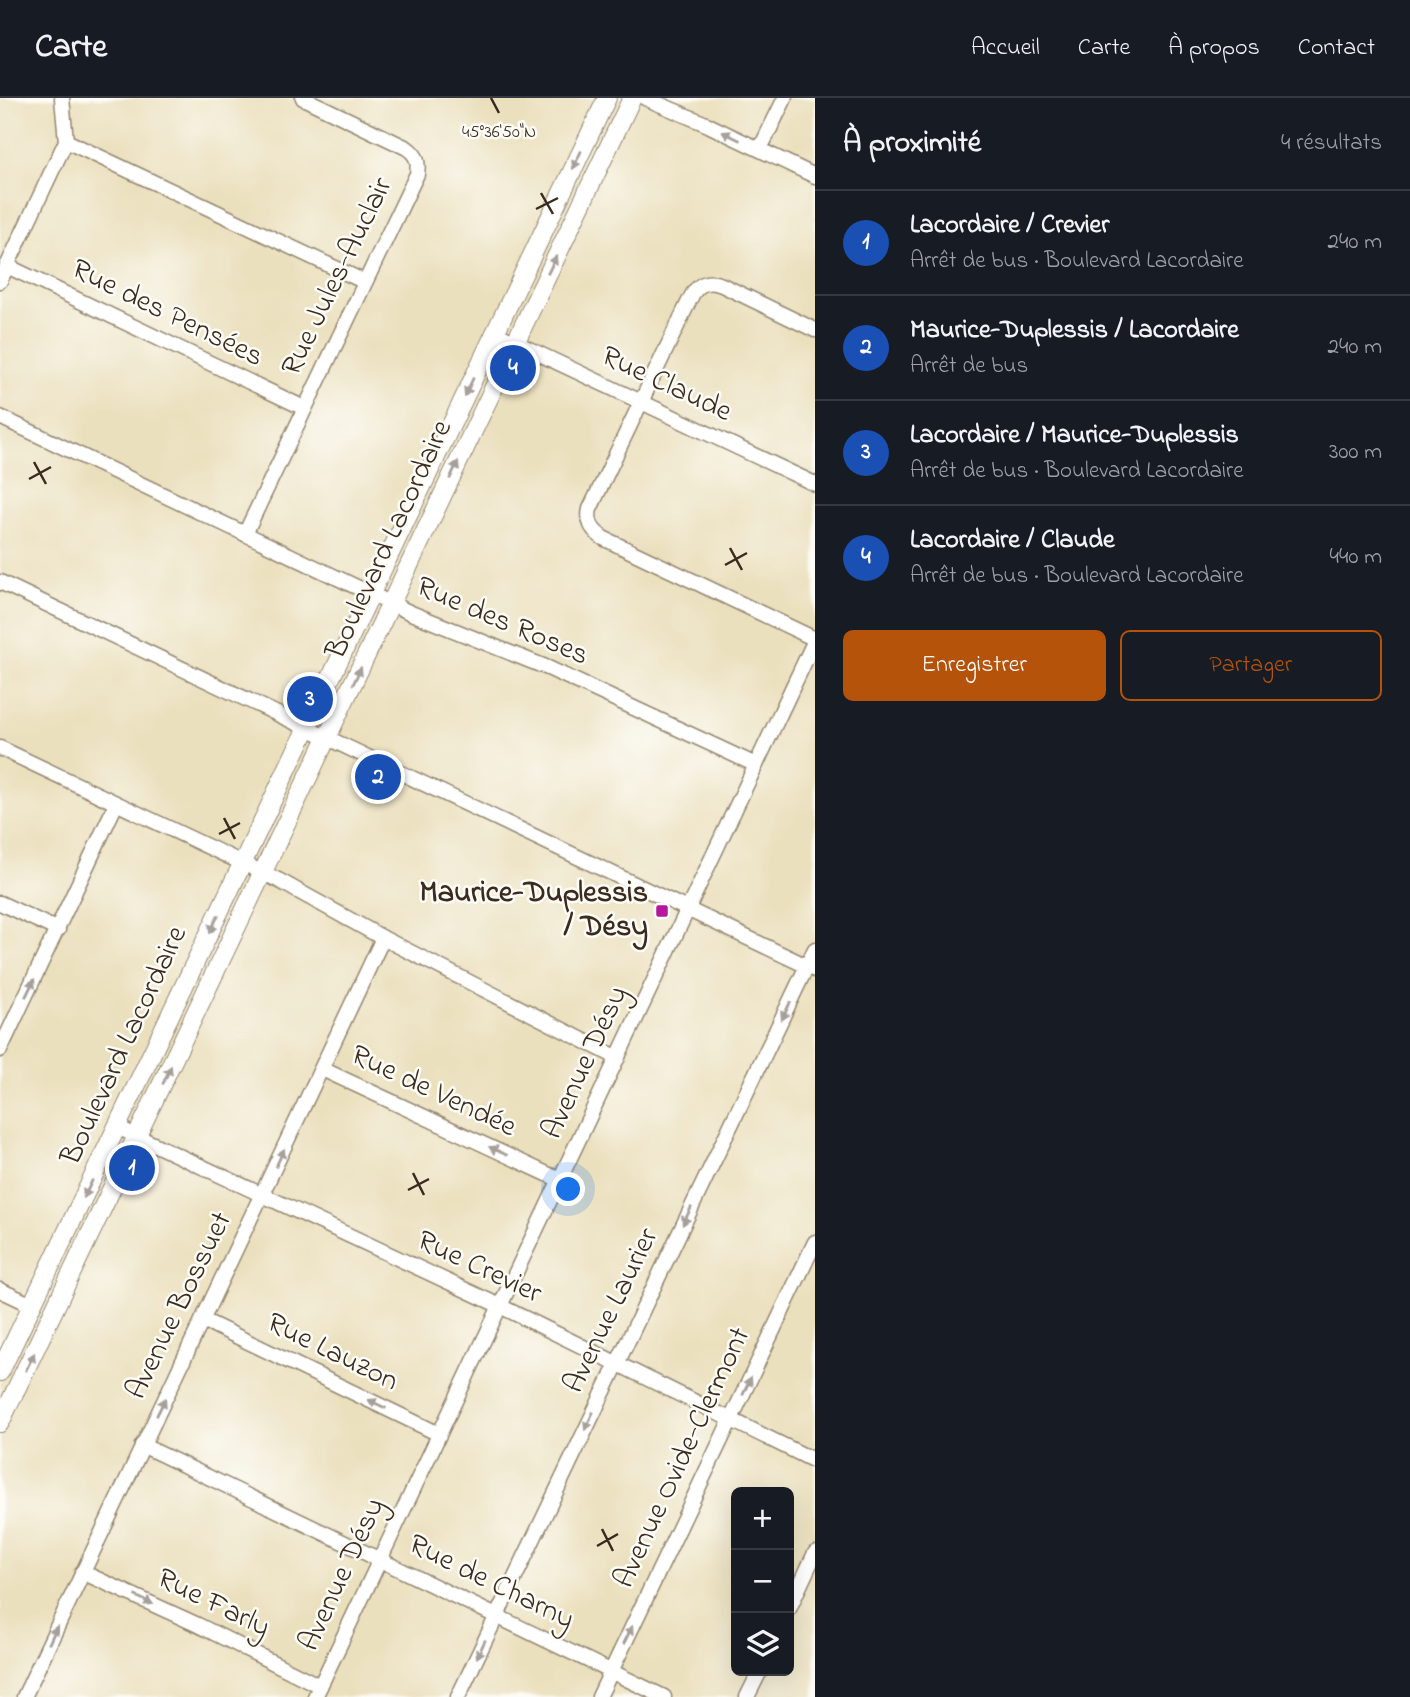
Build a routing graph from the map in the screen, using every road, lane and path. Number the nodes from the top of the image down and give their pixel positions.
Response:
1 (62, 98) edge
2 (303, 98) edge
3 (607, 98) edge
4 (632, 98) edge
5 (645, 98) edge
6 (785, 98) edge
7 (66, 141) junction
8 (760, 149) junction
9 (815, 176) edge
10 (7, 266) junction
11 (0, 281) edge
12 (365, 282) junction
13 (815, 330) edge
14 (495, 333) junction
15 (515, 342) junction
16 (640, 402) junction
17 (304, 408) junction
18 (0, 417) edge
19 (815, 484) edge
20 (245, 534) junction
21 (0, 582) edge
22 (371, 593) junction
23 (391, 604) junction
24 (815, 640) edge
25 (308, 728) junction
26 (328, 738) junction
27 (0, 748) edge
28 (757, 765) junction
29 (116, 804) junction
30 (243, 863) junction
31 (263, 873) junction
32 (0, 903) edge
33 (688, 910) junction
34 (58, 930) junction
35 (383, 938) junction
36 (815, 949) edge
37 (811, 969) edge
38 (0, 1050) edge
39 (618, 1058) junction
40 (322, 1069) junction
41 (117, 1127) junction
42 (138, 1136) junction
43 (560, 1180) junction
44 (263, 1194) junction
45 (815, 1242) edge
46 (0, 1290) edge
47 (32, 1304) junction
48 (500, 1306) junction
49 (203, 1320) junction
50 (616, 1363) junction
51 (0, 1372) edge
52 (732, 1420) junction
53 (0, 1423) edge
54 (439, 1434) junction
55 (142, 1445) junction
56 (815, 1461) edge
57 (815, 1553) edge
58 (380, 1559) junction
59 (82, 1572) junction
60 (794, 1598) edge
61 (496, 1617) junction
62 (611, 1671) junction
63 (758, 1676) edge
64 (318, 1692) edge
65 (25, 1697) edge
66 (458, 1697) edge
67 (599, 1697) edge
68 (664, 1697) edge
69 (747, 1697) edge

1 - 7 street
2 - 12 street, Rue Jules-Auclair
3 -> 14 main road, Boulevard Lacordaire
15 -> 4 main road, Boulevard Lacordaire
8 -> 5 street
6 - 8 street
7 - 10 street
7 - 12 street
8 - 9 street
10 - 11 street
10 - 17 street, Rue des Pensées
12 - 17 street, Rue Jules-Auclair
13 - 16 street
14 - 15 street, Rue Claude
14 -> 22 main road, Boulevard Lacordaire
15 - 16 street, Rue Claude
23 -> 15 main road, Boulevard Lacordaire
16 - 19 street, Rue Claude
16 - 24 street
17 - 20 street, Rue Jules-Auclair
18 - 20 street, Rue des Roses
20 - 22 street, Rue des Roses
21 - 25 street
22 - 23 street, Rue des Roses
22 - 25 main road, Boulevard Lacordaire
26 -> 23 main road, Boulevard Lacordaire
23 - 28 street, Rue des Roses
24 - 28 street, Avenue Désy
25 - 26 street
25 - 30 main road, Boulevard Lacordaire
26 - 31 main road, Boulevard Lacordaire
26 - 33 street
27 - 29 street
28 - 33 street, Avenue Désy
29 - 30 street
29 - 34 street
30 - 31 street
30 -> 41 main road, Boulevard Lacordaire
31 - 35 street
42 -> 31 main road, Boulevard Lacordaire
32 - 34 street
33 - 37 street
33 - 39 street, Avenue Désy
38 -> 34 street
35 - 39 street
35 - 40 street, Avenue Bossuet
36 - 37 street, Avenue Laurier
37 -> 50 street, Avenue Laurier
39 - 43 street, Avenue Désy
43 -> 40 street, Rue de Vendée
44 -> 40 street, Avenue Bossuet
41 - 42 street, Rue Crevier
41 -> 47 main road, Boulevard Lacordaire
42 - 44 street, Rue Crevier
53 -> 42 main road, Boulevard Lacordaire
43 - 48 street, Avenue Désy
44 - 48 street, Rue Crevier
44 - 49 street, Avenue Bossuet
52 -> 45 street, Avenue Ovide-Clermont
46 - 47 street
47 - 51 main road, Boulevard Lacordaire
48 - 50 street, Rue Crevier
48 - 54 street, Avenue Désy
54 -> 49 street, Rue Lauzon
55 -> 49 street, Avenue Bossuet
50 - 52 street, Rue Crevier
50 -> 61 street, Avenue Laurier
52 - 56 street, Rue Crevier
62 -> 52 street, Avenue Ovide-Clermont
54 - 58 street, Avenue Désy
55 - 58 street, Rue de Charny
55 - 59 street, Avenue Bossuet
57 - 60 street
58 - 61 street, Rue de Charny
58 - 64 street, Avenue Désy
59 -> 64 street, Rue Farly
65 -> 59 street, Avenue Bossuet
61 - 62 street, Rue de Charny
61 -> 66 street, Avenue Laurier
62 - 67 street, Avenue Ovide-Clermont
62 - 68 street, Rue de Charny
63 - 69 street

